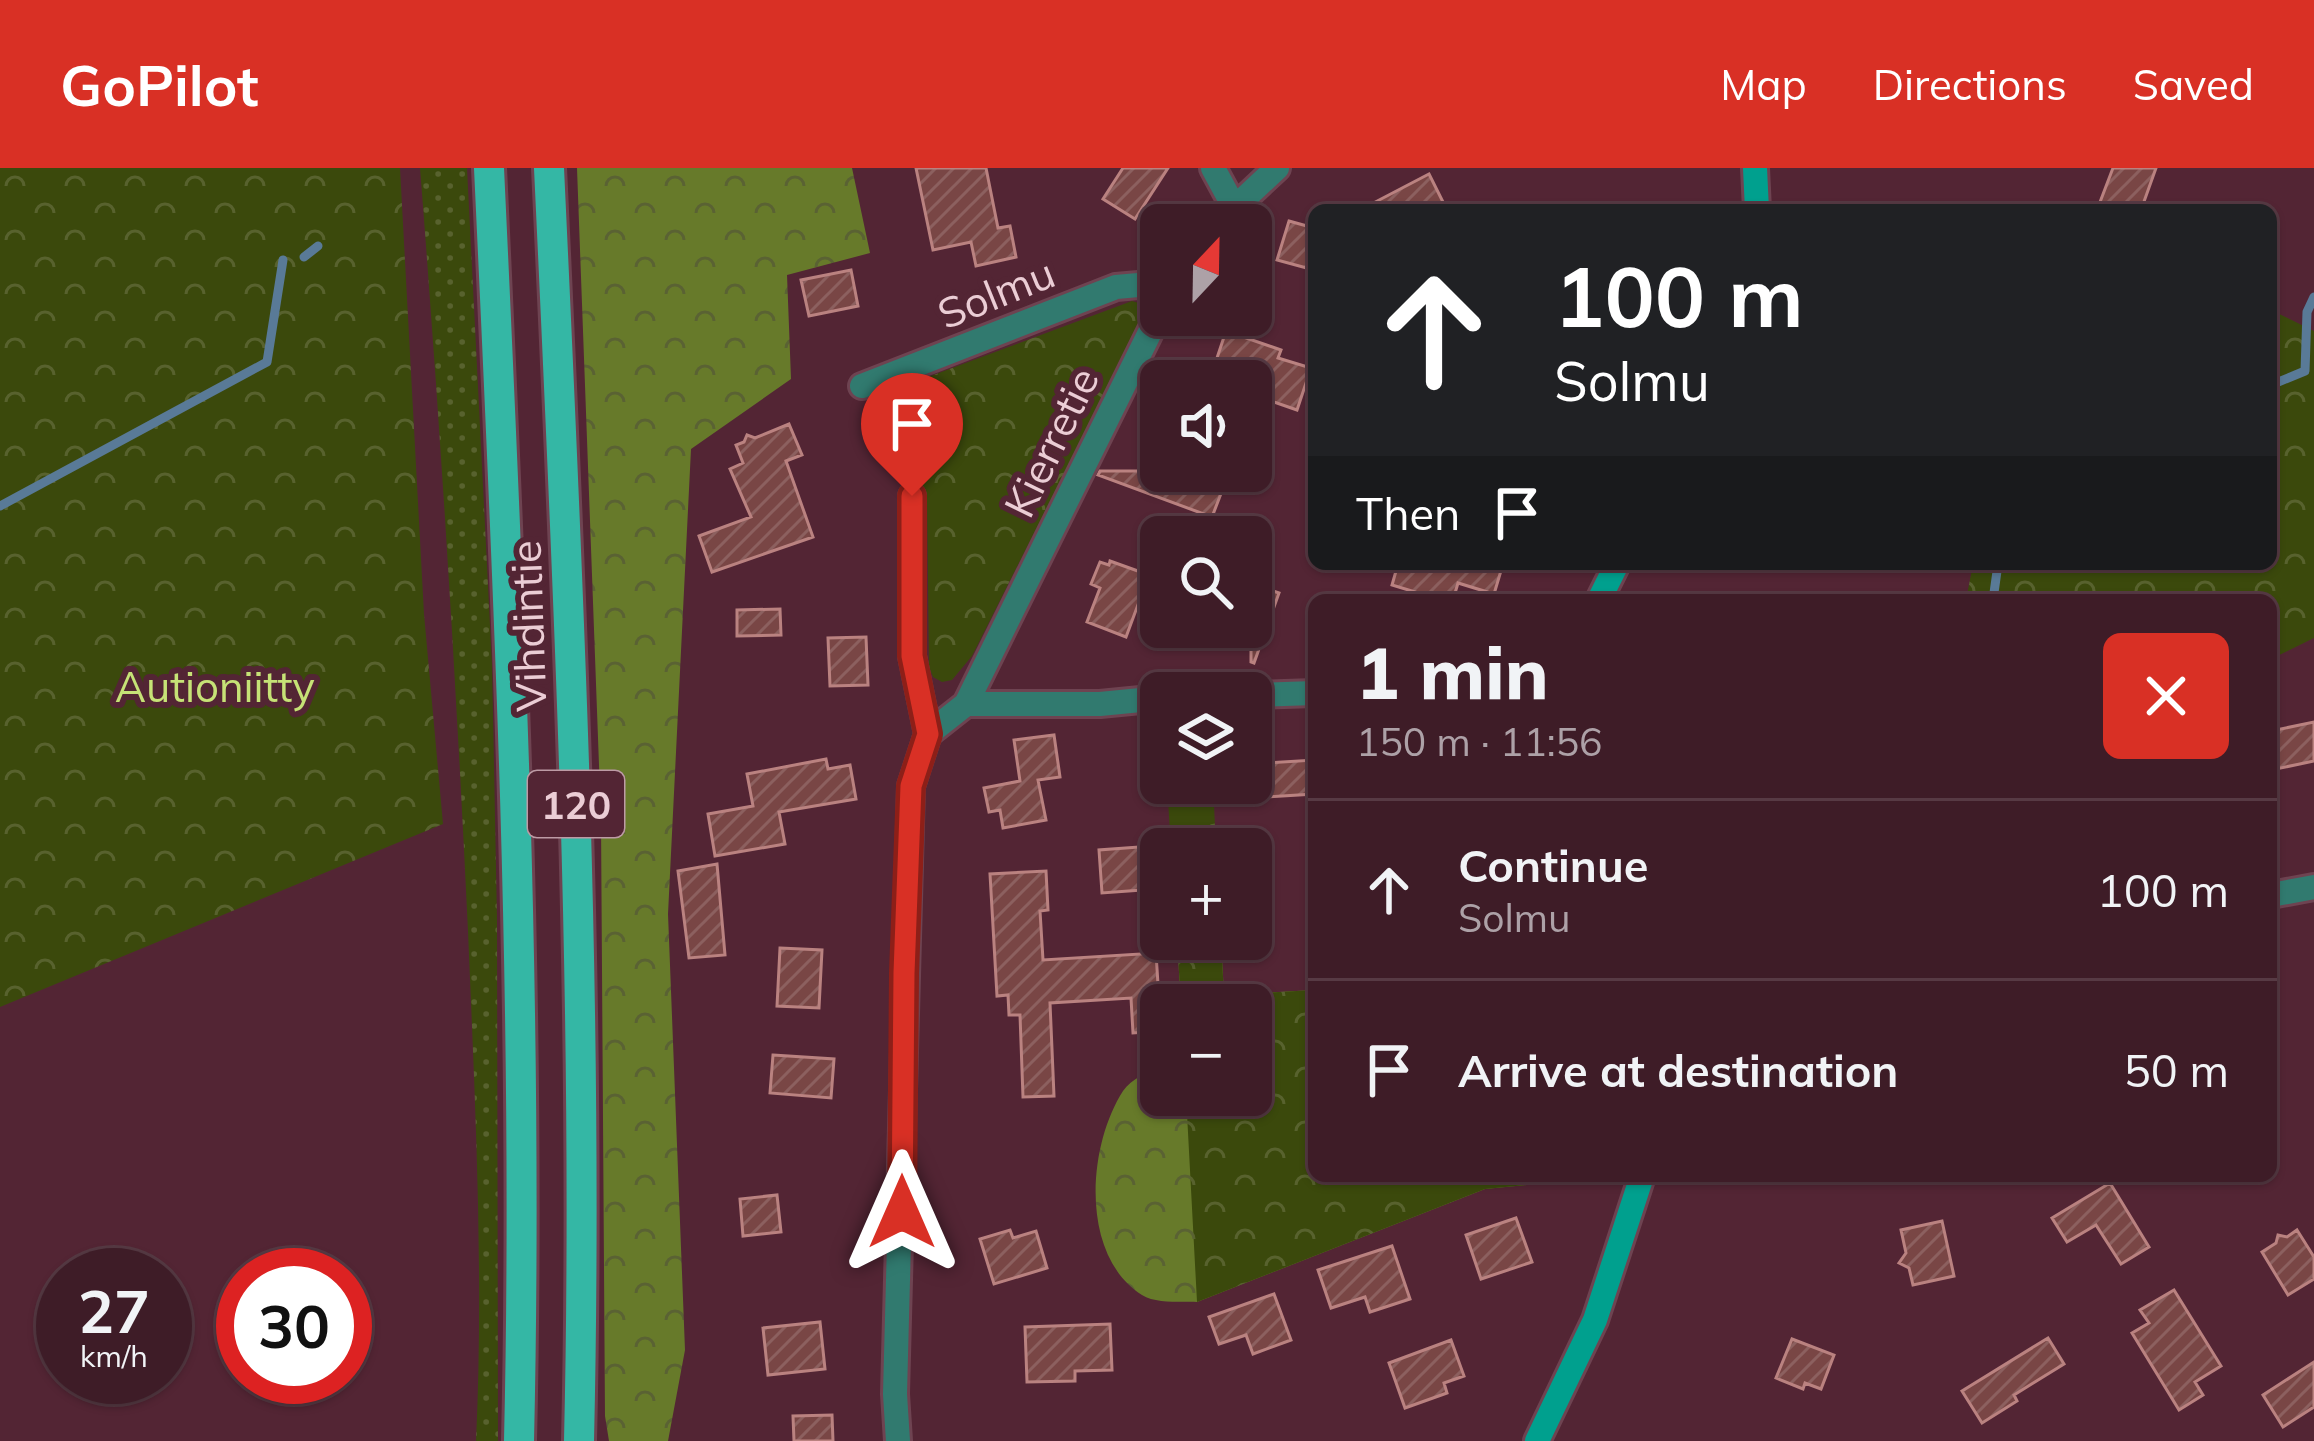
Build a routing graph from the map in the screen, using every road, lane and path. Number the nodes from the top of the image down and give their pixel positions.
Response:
1 (489, 168) edge
2 (549, 168) edge
3 (1213, 168) edge
4 (1277, 168) edge
5 (1755, 168) edge
6 (1232, 204) edge
7 (1234, 204) edge
8 (1757, 204) edge
9 (1140, 285) edge
10 (1148, 336) edge
11 (862, 386) dead end
12 (912, 496) dead end
13 (1308, 693) edge
14 (1272, 694) edge
15 (1140, 700) edge
16 (966, 704) junction
17 (928, 734) junction
18 (2314, 887) edge
19 (2277, 894) edge
20 (1640, 1182) edge
21 (519, 1441) edge
22 (579, 1441) edge
23 (898, 1441) edge
24 (1538, 1441) edge

1 - 21 main road, Vihdintie / 120
2 - 22 main road, Vihdintie / 120
3 - 6 street
4 - 7 street
5 - 8 street
9 - 11 street, Solmu
10 - 16 street, Kierretie
12 - 17 street
13 - 14 street
15 - 16 street
16 - 17 street, Kierretie
17 - 23 street
18 - 19 street
20 - 24 street

